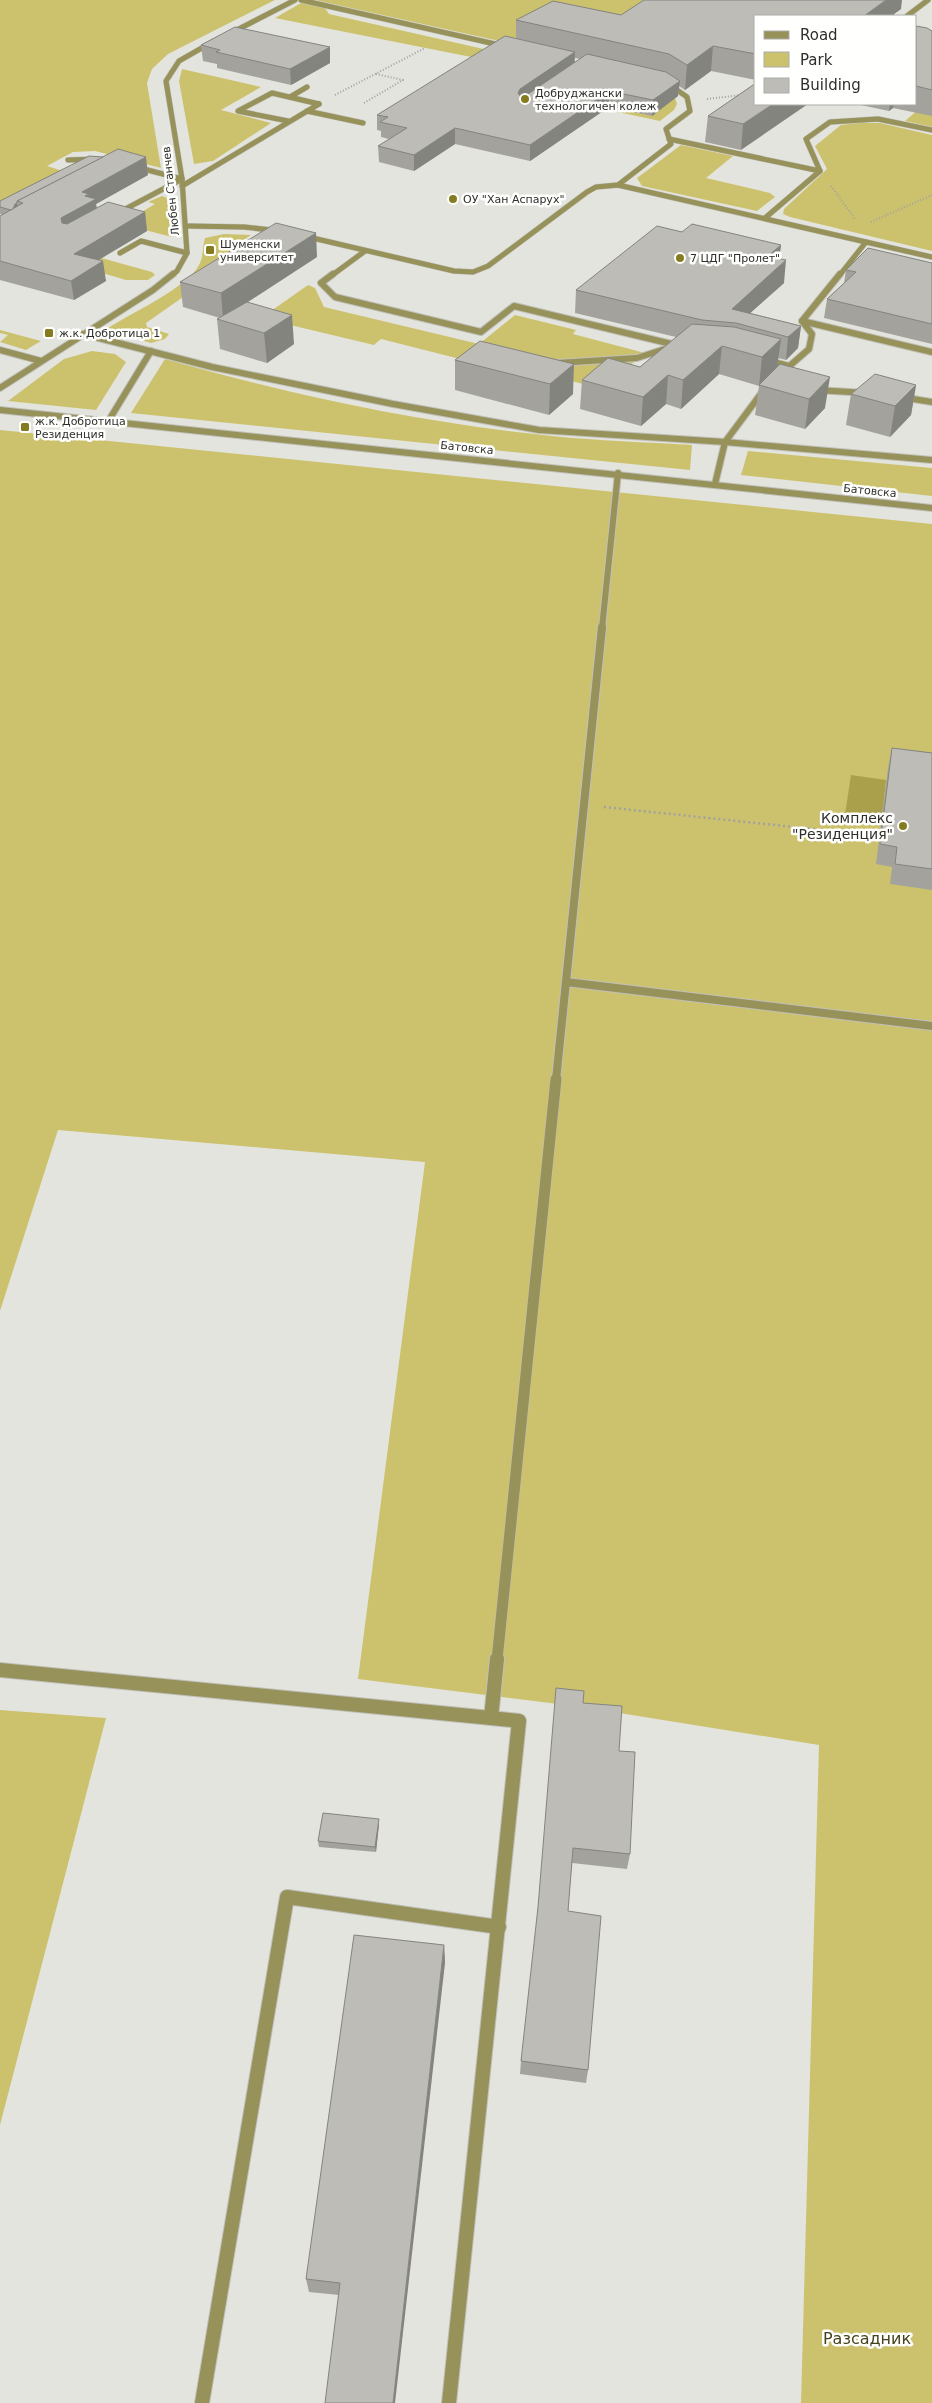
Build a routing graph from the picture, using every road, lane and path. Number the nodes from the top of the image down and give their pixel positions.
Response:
1 (295, 0) edge
2 (302, 0) edge
3 (928, 0) edge
4 (908, 15) edge
5 (437, 31) junction
6 (226, 35) edge
7 (218, 39) edge
8 (511, 48) edge
9 (375, 74) junction
10 (657, 80) edge
11 (307, 87) dead end
12 (744, 95) edge
13 (290, 97) junction
14 (690, 101) junction
15 (319, 104) junction
16 (307, 111) junction
17 (339, 118) junction
18 (288, 121) junction
19 (363, 123) dead end
20 (932, 130) edge
21 (669, 139) junction
22 (102, 159) edge
23 (68, 160) dead end
24 (129, 166) edge
25 (820, 171) junction
26 (182, 179) junction
27 (618, 184) junction
28 (182, 186) junction
29 (932, 195) edge
30 (112, 216) edge
31 (765, 218) junction
32 (186, 226) junction
33 (859, 226) junction
34 (290, 232) edge
35 (298, 234) edge
36 (846, 237) junction
37 (866, 242) junction
38 (364, 250) junction
39 (186, 253) junction
40 (120, 254) dead end
41 (932, 257) edge
42 (802, 321) junction
43 (83, 334) junction
44 (676, 346) junction
45 (686, 347) edge
46 (0, 350) edge
47 (151, 351) junction
48 (932, 352) edge
49 (760, 359) edge
50 (41, 361) junction
51 (546, 363) edge
52 (789, 366) junction
53 (0, 388) edge
54 (763, 389) junction
55 (772, 389) edge
56 (809, 390) edge
57 (878, 394) edge
58 (895, 396) edge
59 (932, 402) edge
60 (0, 410) edge
61 (110, 420) junction
62 (725, 442) junction
63 (932, 460) edge
64 (618, 473) junction
65 (715, 484) junction
66 (932, 508) edge
67 (584, 805) junction
68 (879, 836) edge
69 (566, 982) junction
70 (932, 1026) edge
71 (0, 1670) edge
72 (491, 1718) junction
73 (499, 1927) junction
74 (202, 2403) edge
75 (449, 2403) edge

1 - 6 street
2 - 5 street
3 - 4 street
5 - 8 street
5 - 9 path
7 - 26 street, Любен Станчев
9 - 15 path
9 - 17 path
10 - 14 street
11 - 13 street
12 - 14 path
13 - 15 street
13 - 18 street
14 - 21 street
15 - 16 street
16 - 17 street
16 - 18 street
17 - 19 street
18 - 28 street
20 - 25 street
21 - 25 street
21 - 27 street
22 - 23 street
24 - 26 street
25 - 31 street
25 - 33 path
26 - 28 street, Любен Станчев
26 - 30 street
27 - 31 street
27 - 38 street
28 - 32 street, Любен Станчев
29 - 33 path
31 - 36 street
32 - 34 street
32 - 39 street, Любен Станчев
33 - 36 path
35 - 38 street
36 - 37 street
37 - 41 street
37 - 42 street
38 - 44 street
39 - 40 street
39 - 43 street, Любен Станчев
42 - 48 street
42 - 52 street
43 - 47 street
43 - 50 street, Любен Станчев
44 - 45 street
44 - 51 street
46 - 50 street
47 - 61 street
47 - 62 street
49 - 52 street
50 - 53 street, Любен Станчев
52 - 54 street
54 - 55 street
54 - 62 street
56 - 57 street
58 - 59 street
60 - 61 street, Батовска
61 - 64 street, Батовска
62 - 63 street
62 - 65 street
64 - 65 street, Батовска
64 - 67 street
65 - 66 street, Батовска
67 - 68 path
67 - 69 street
69 - 70 street
69 - 72 street
71 - 72 street
72 - 73 street
73 - 74 street
73 - 75 street

